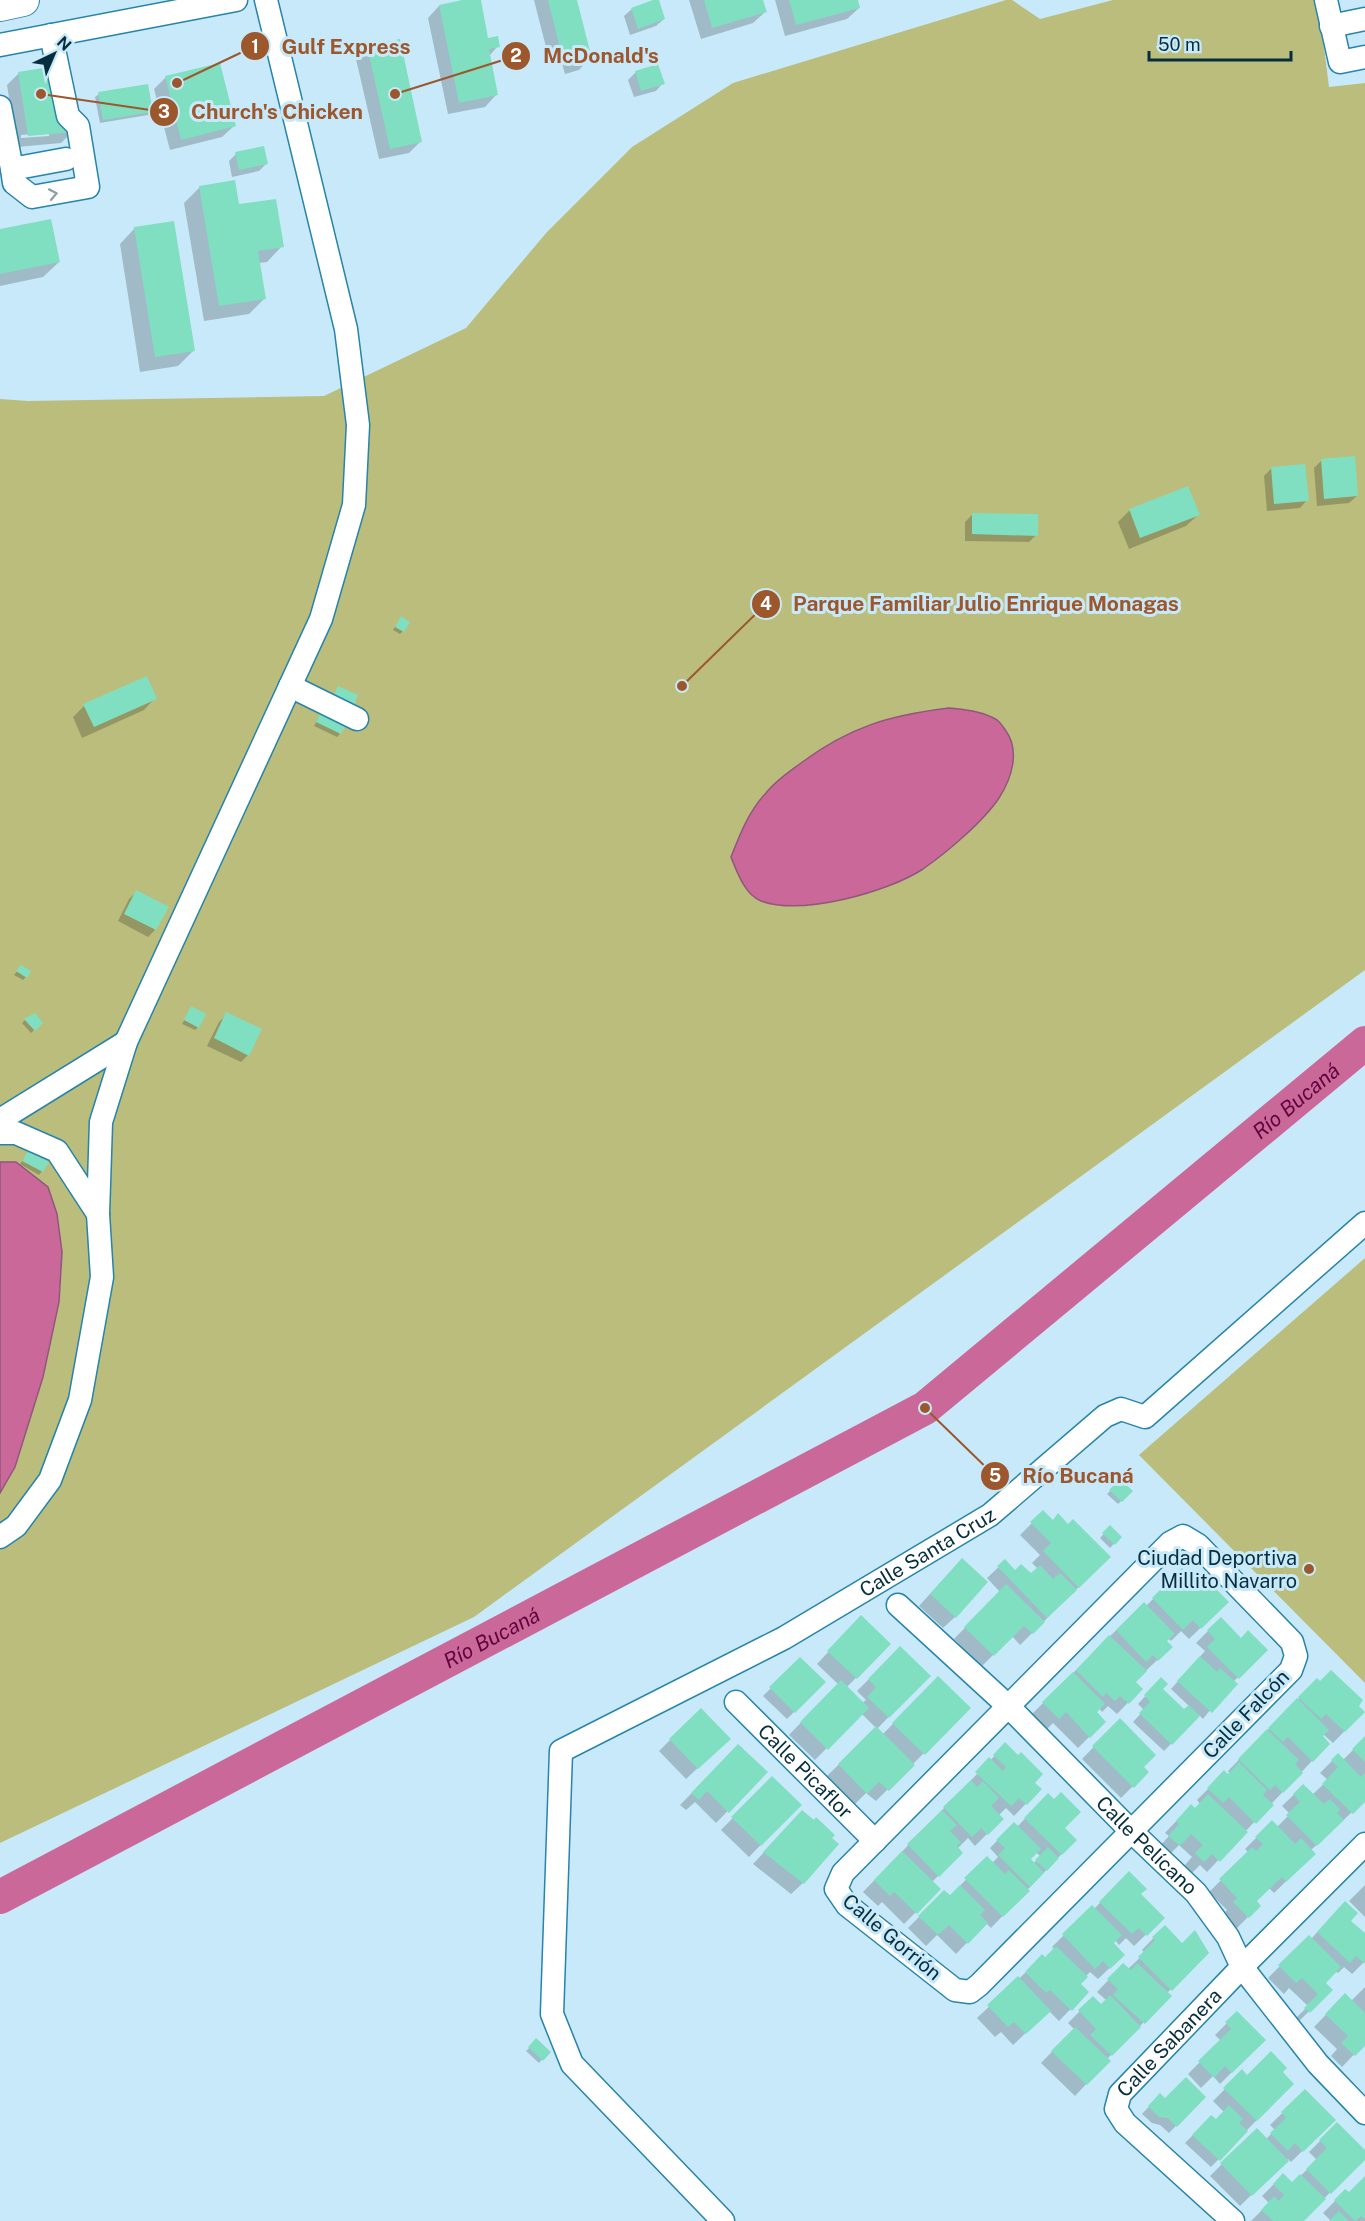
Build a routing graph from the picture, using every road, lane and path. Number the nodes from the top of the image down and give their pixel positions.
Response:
1 (23, 0) edge
2 (236, 0) edge
3 (266, 0) edge
4 (1326, 0) edge
5 (0, 5) edge
6 (1365, 19) edge
7 (1332, 26) junction
8 (51, 35) junction
9 (0, 45) edge
10 (1365, 57) edge
11 (0, 107) edge
12 (2, 135) edge
13 (66, 159) dead end
14 (12, 169) junction
15 (290, 686) junction
16 (357, 719) dead end
17 (126, 1042) junction
18 (0, 1120) edge
19 (0, 1132) edge
20 (98, 1214) junction
21 (1365, 1223) edge
22 (0, 1537) edge
23 (898, 1605) dead end
24 (736, 1702) dead end
25 (1008, 1706) junction
26 (1131, 1831) junction
27 (875, 1841) junction
28 (1365, 1844) edge
29 (1242, 1967) junction
30 (1362, 2104) edge
31 (723, 2221) edge
32 (1233, 2221) edge

1 - 5 highway
2 - 8 street
3 - 15 street
4 - 7 street
6 - 7 street
7 - 10 street
8 - 9 street
14 -> 8 street
11 - 12 street
12 - 14 street
13 - 14 street
15 - 16 street
15 - 17 street
17 - 18 street
17 - 20 street
19 - 20 street
20 - 22 street
21 - 31 street, Calle Santa Cruz
23 - 25 street, Calle Pelícano
24 - 27 street, Calle Picaflor
25 - 26 street, Calle Pelícano
25 - 26 street, Calle Falcón
25 - 27 street, Calle Gorrión
26 - 27 street, Calle Gorrión
26 - 29 street, Calle Pelícano
28 - 29 street
29 - 30 street, Calle Pelícano
29 - 32 street, Calle Sabanera

